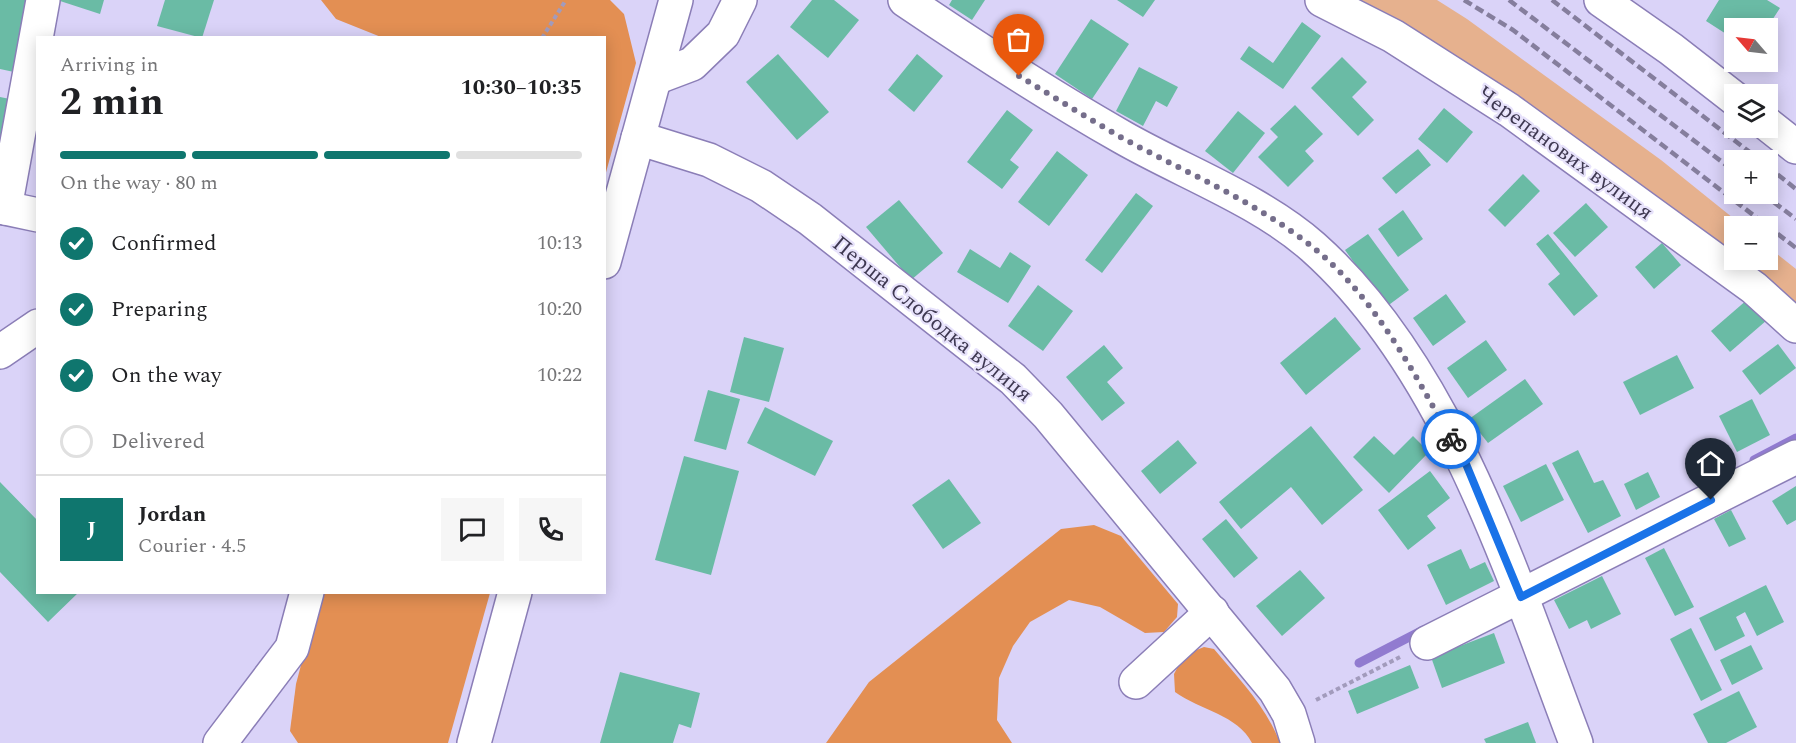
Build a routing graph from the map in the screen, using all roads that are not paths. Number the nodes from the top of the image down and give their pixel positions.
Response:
1 (44, 0) edge
2 (676, 0) edge
3 (740, 0) edge
4 (905, 0) edge
5 (1322, 0) edge
6 (1601, 0) edge
7 (37, 36) edge
8 (36, 41) edge
9 (654, 78) junction
10 (1724, 90) edge
11 (1778, 133) edge
12 (638, 138) junction
13 (1796, 147) edge
14 (3, 208) edge
15 (36, 215) edge
16 (606, 255) edge
17 (1796, 326) edge
18 (36, 327) edge
19 (0, 352) edge
20 (1796, 457) edge
21 (306, 594) edge
22 (514, 594) edge
23 (1521, 597) junction
24 (1212, 612) junction
25 (1427, 644) road end
26 (1136, 682) dead end
27 (1293, 729) edge
28 (220, 743) edge
29 (474, 743) edge
30 (1576, 743) edge

1 - 7 street
2 - 9 street
3 - 9 street
4 - 23 street
5 - 17 street, Черепанових вулиця
6 - 10 street
8 - 14 street
9 - 12 street
11 - 13 street
12 - 16 street
12 - 24 street, Перша Слободка вулиця
14 - 15 street
18 - 19 street
20 - 23 street
21 - 28 street
22 - 29 street
23 - 25 street
23 - 30 street
24 - 26 street
24 - 27 street, Перша Слободка вулиця

